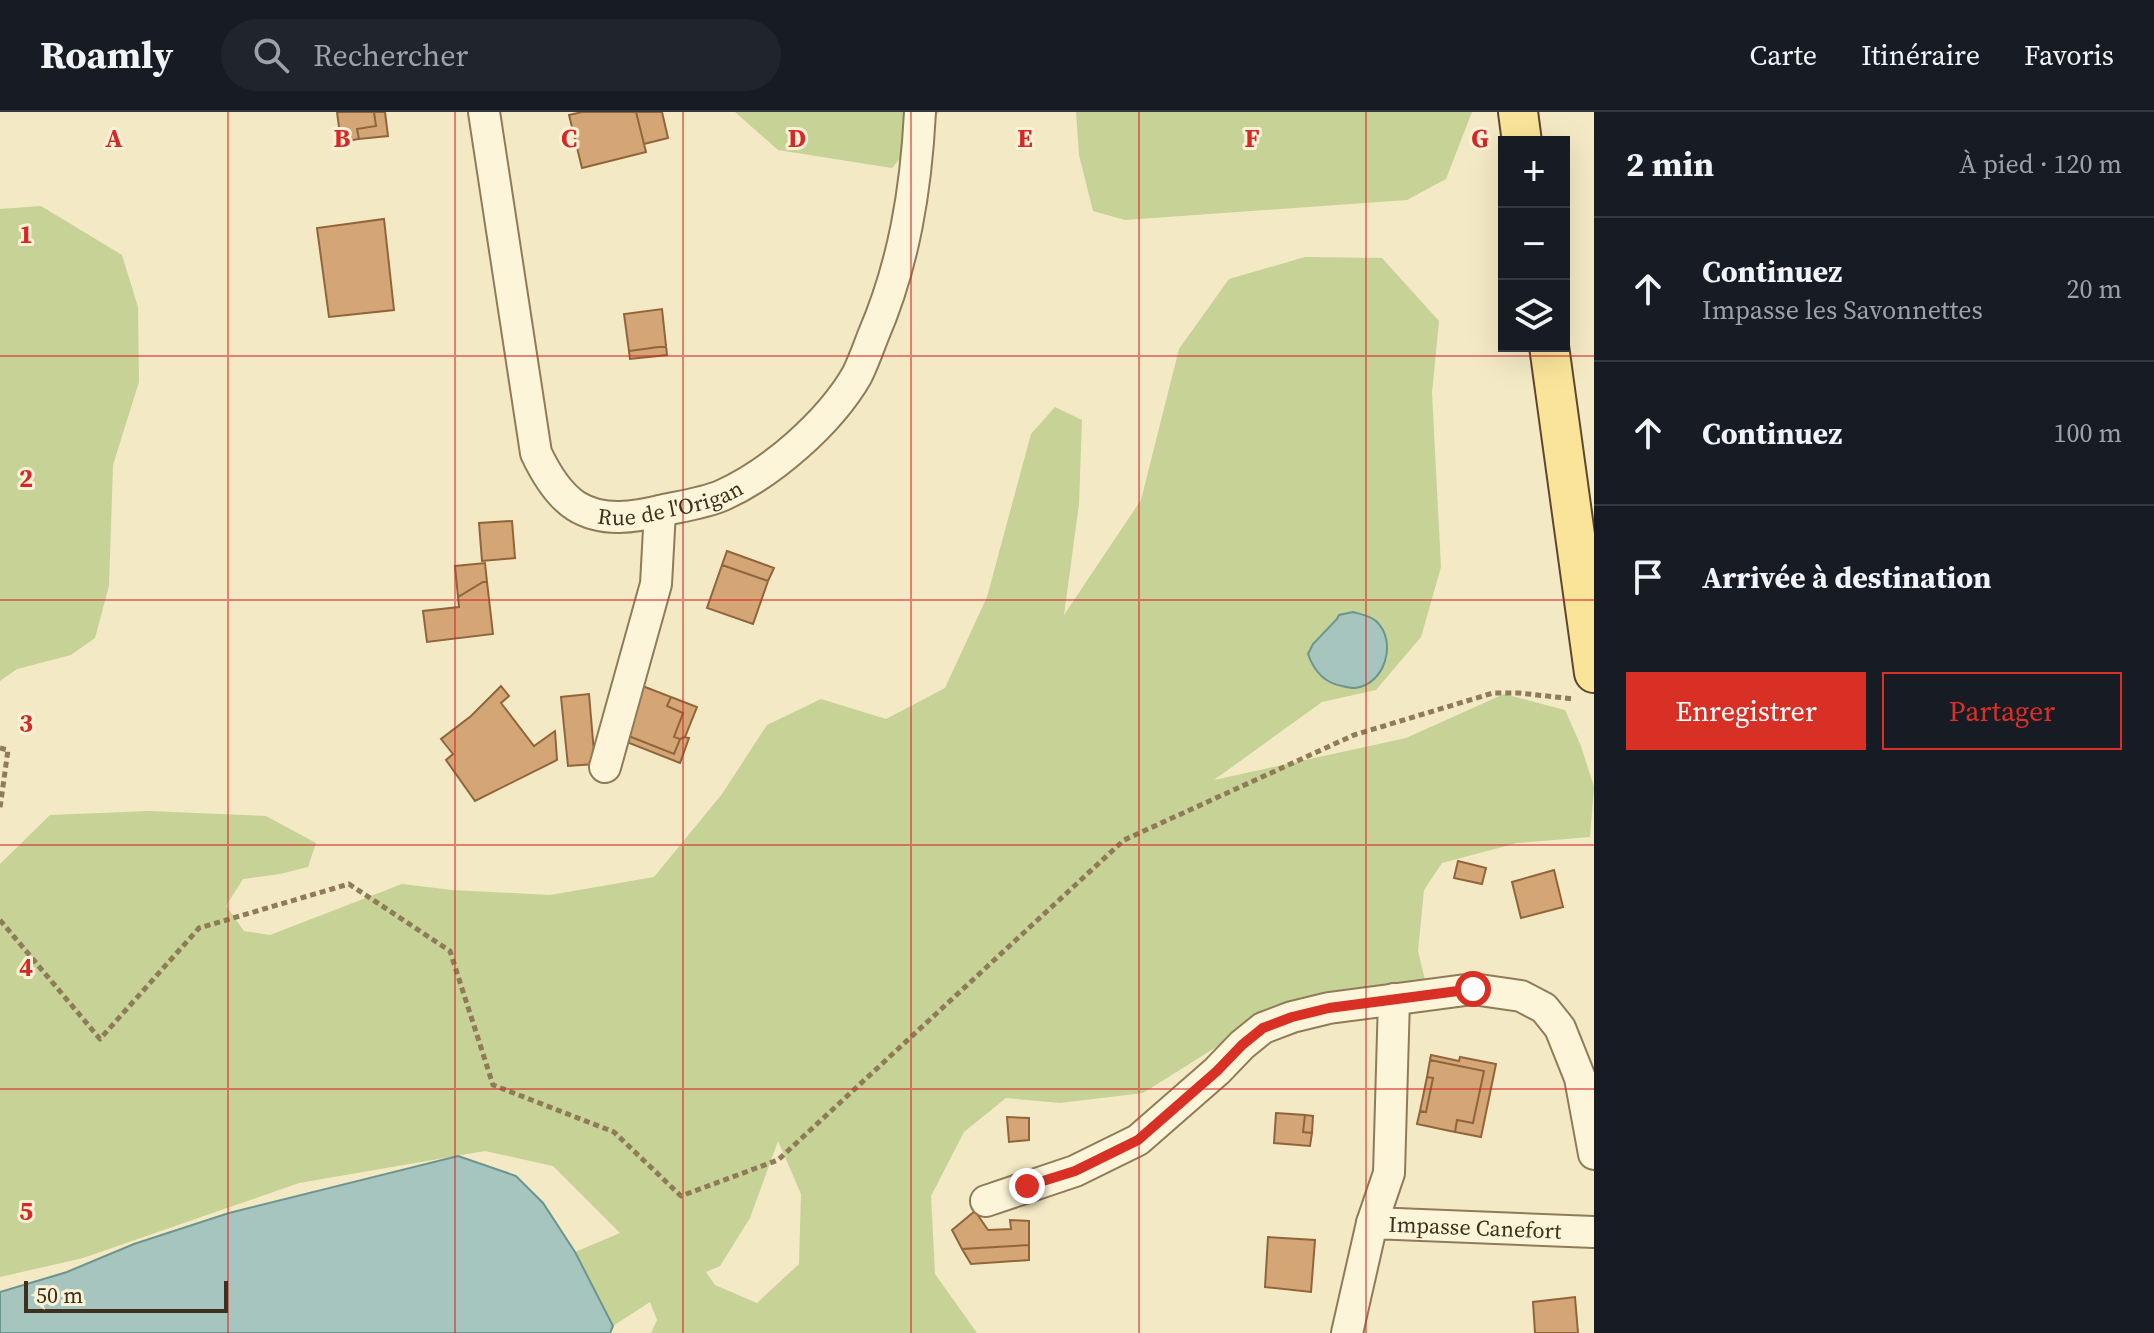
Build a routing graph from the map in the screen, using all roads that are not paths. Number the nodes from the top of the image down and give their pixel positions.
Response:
1 (484, 112) edge
2 (920, 112) edge
3 (1518, 112) edge
4 (1521, 136) edge
5 (1550, 352) edge
6 (660, 511) junction
7 (1586, 686) edge
8 (605, 767) dead end
9 (1394, 999) junction
10 (1594, 1154) edge
11 (986, 1201) dead end
12 (1372, 1223) junction
13 (1594, 1232) edge
14 (1347, 1333) edge

1 - 6 street, Rue de l'Origan
2 - 6 street, Rue de l'Origan
3 - 4 main road
5 - 7 main road
6 - 8 street
9 - 10 street
9 - 11 street
9 - 12 street
12 - 13 street, Impasse Canefort
12 - 14 street, Impasse Canefort

